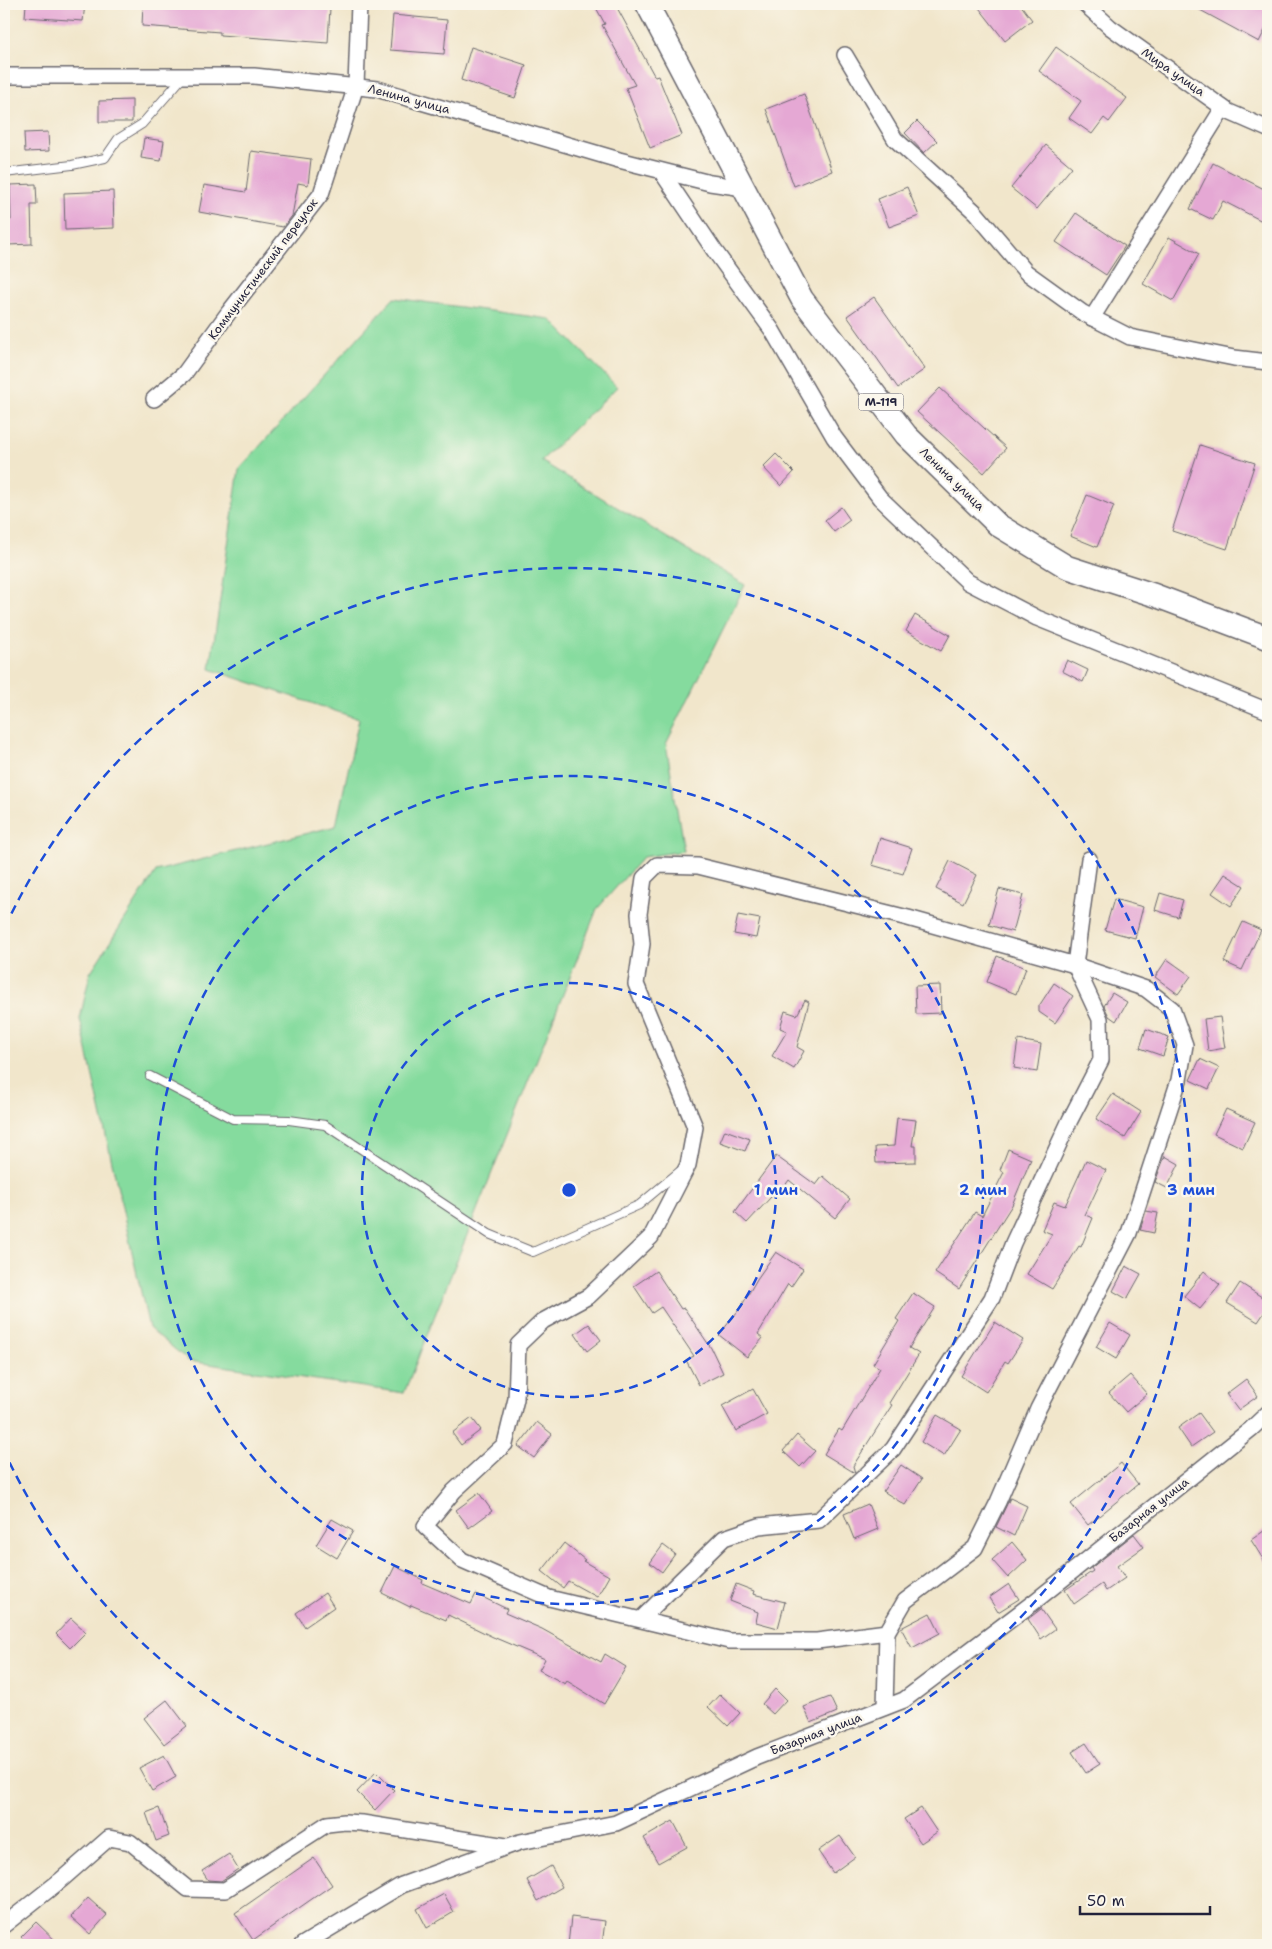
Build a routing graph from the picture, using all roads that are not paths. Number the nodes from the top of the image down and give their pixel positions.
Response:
1 (359, 4) edge
2 (647, 4) edge
3 (1085, 4) edge
4 (844, 55) dead end
5 (4, 76) edge
6 (184, 76) junction
7 (356, 86) junction
8 (1223, 108) junction
9 (1268, 129) edge
10 (662, 171) junction
11 (4, 173) edge
12 (744, 188) junction
13 (1092, 318) junction
14 (1268, 362) edge
15 (154, 399) dead end
16 (1268, 638) edge
17 (1268, 711) edge
18 (1089, 859) dead end
19 (1075, 965) junction
20 (150, 1076) dead end
21 (688, 1165) junction
22 (1268, 1413) edge
23 (641, 1619) junction
24 (887, 1632) junction
25 (885, 1707) junction
26 (507, 1846) junction
27 (4, 1924) edge
28 (302, 1945) edge

1 - 7 street, Коммунистический переулок
2 - 12 main road, Ленина улица / М-119
3 - 8 street, Мира улица
4 - 13 street
5 - 6 street, Ленина улица
6 - 7 street, Ленина улица
6 - 11 lane
7 - 10 street, Ленина улица
7 - 15 street, Коммунистический переулок
8 - 9 street, Мира улица
8 - 13 street
10 - 12 street, Ленина улица
10 - 17 street
12 - 16 main road, Ленина улица / М-119
13 - 14 street
18 - 19 street
19 - 21 street
19 - 23 street
19 - 24 street
20 - 21 lane
21 - 23 street
22 - 25 street, Базарная улица
23 - 24 street
24 - 25 street
25 - 26 street, Базарная улица
26 - 27 street
26 - 28 street, Базарная улица

